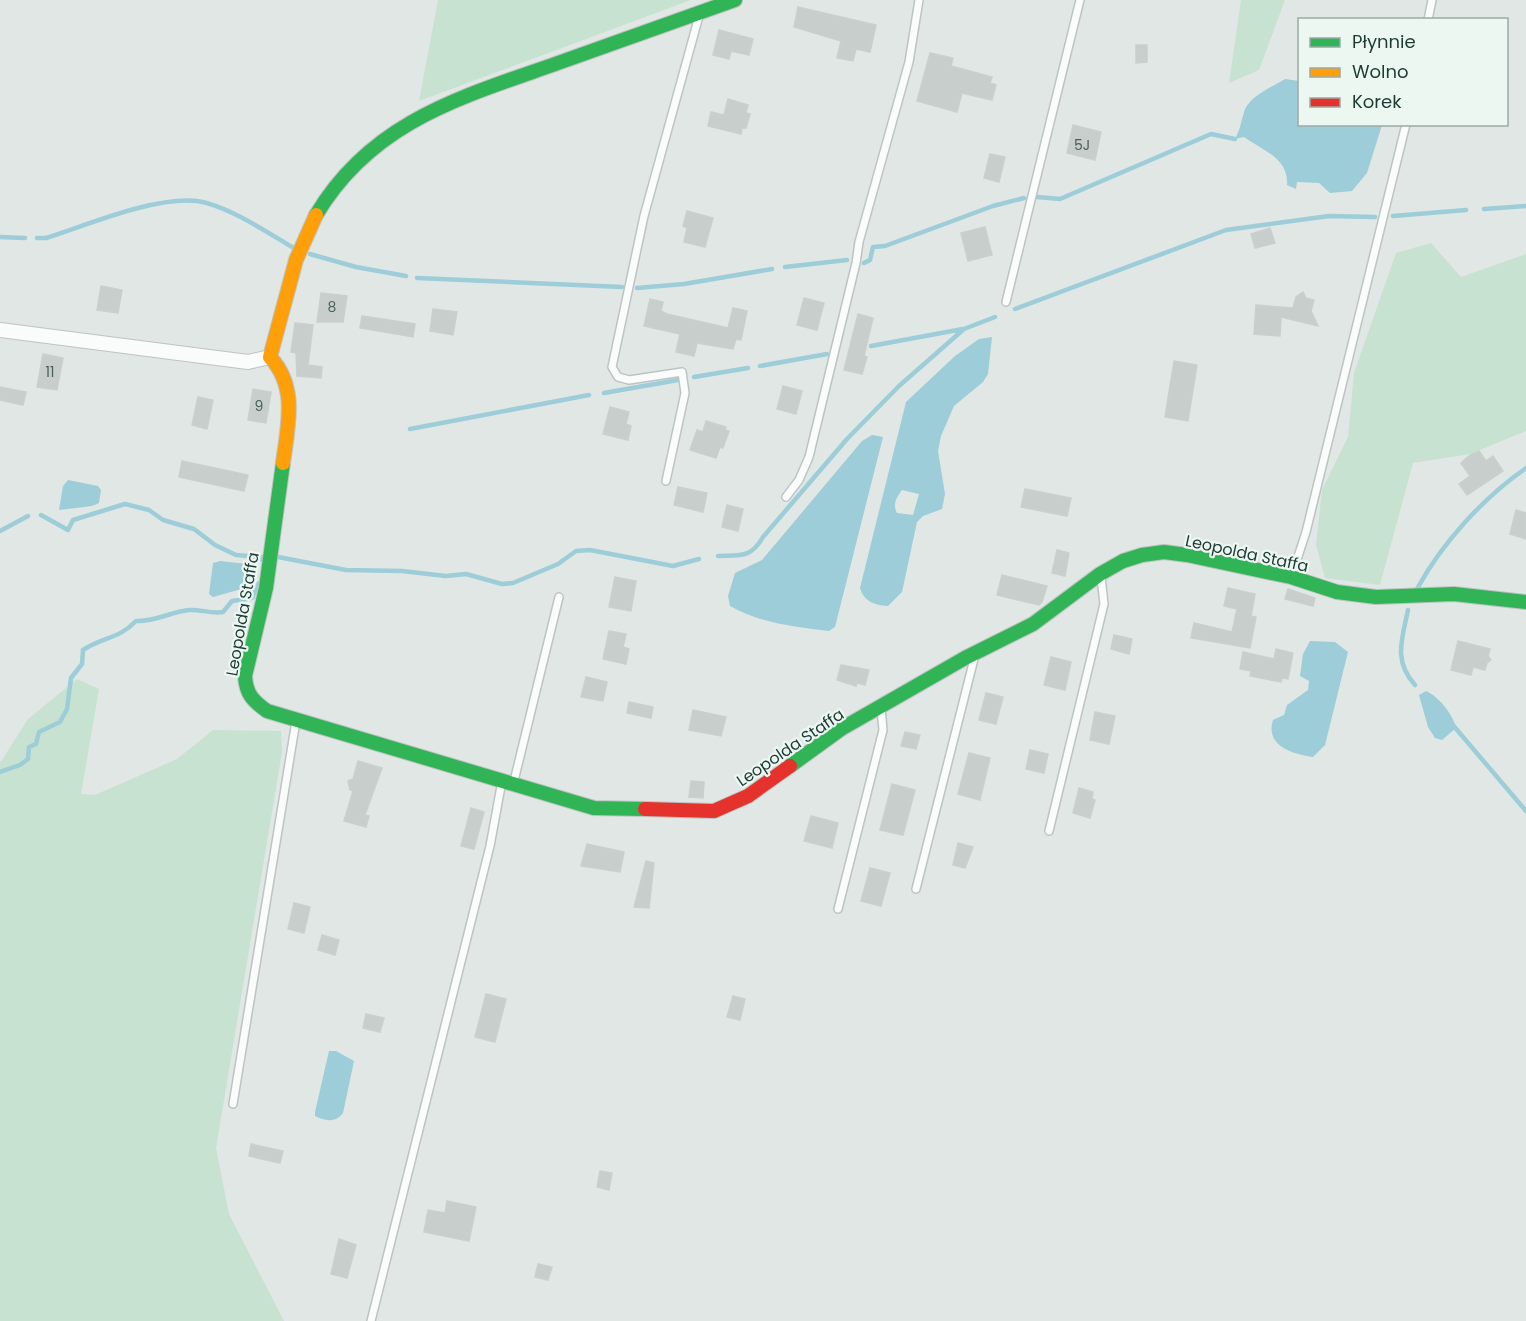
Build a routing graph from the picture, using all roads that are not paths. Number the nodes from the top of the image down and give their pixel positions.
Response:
1 (735, 0) edge
2 (920, 0) edge
3 (1080, 0) edge
4 (1432, 0) edge
5 (700, 13) junction
6 (1428, 18) edge
7 (1406, 126) edge
8 (1006, 302) dead end
9 (0, 330) edge
10 (270, 357) junction
11 (666, 481) dead end
12 (786, 497) dead end
13 (1100, 574) junction
14 (1291, 577) junction
15 (559, 597) dead end
16 (1526, 602) edge
17 (976, 652) junction
18 (880, 708) junction
19 (296, 719) junction
20 (508, 781) junction
21 (1048, 831) dead end
22 (916, 889) dead end
23 (838, 909) dead end
24 (233, 1104) dead end
25 (371, 1321) edge

1 - 5 street
2 - 12 lane
3 - 8 lane
4 - 6 lane
5 - 10 street
5 - 11 lane
7 - 14 lane
9 - 10 street
10 - 19 street, Leopolda Staffa
13 - 14 street, Leopolda Staffa
13 - 17 street, Leopolda Staffa
13 - 21 lane
14 - 16 street, Leopolda Staffa
15 - 20 lane
17 - 18 street, Leopolda Staffa
17 - 22 lane
18 - 20 street, Leopolda Staffa
18 - 23 lane
19 - 20 street, Leopolda Staffa
19 - 24 lane
20 - 25 lane

